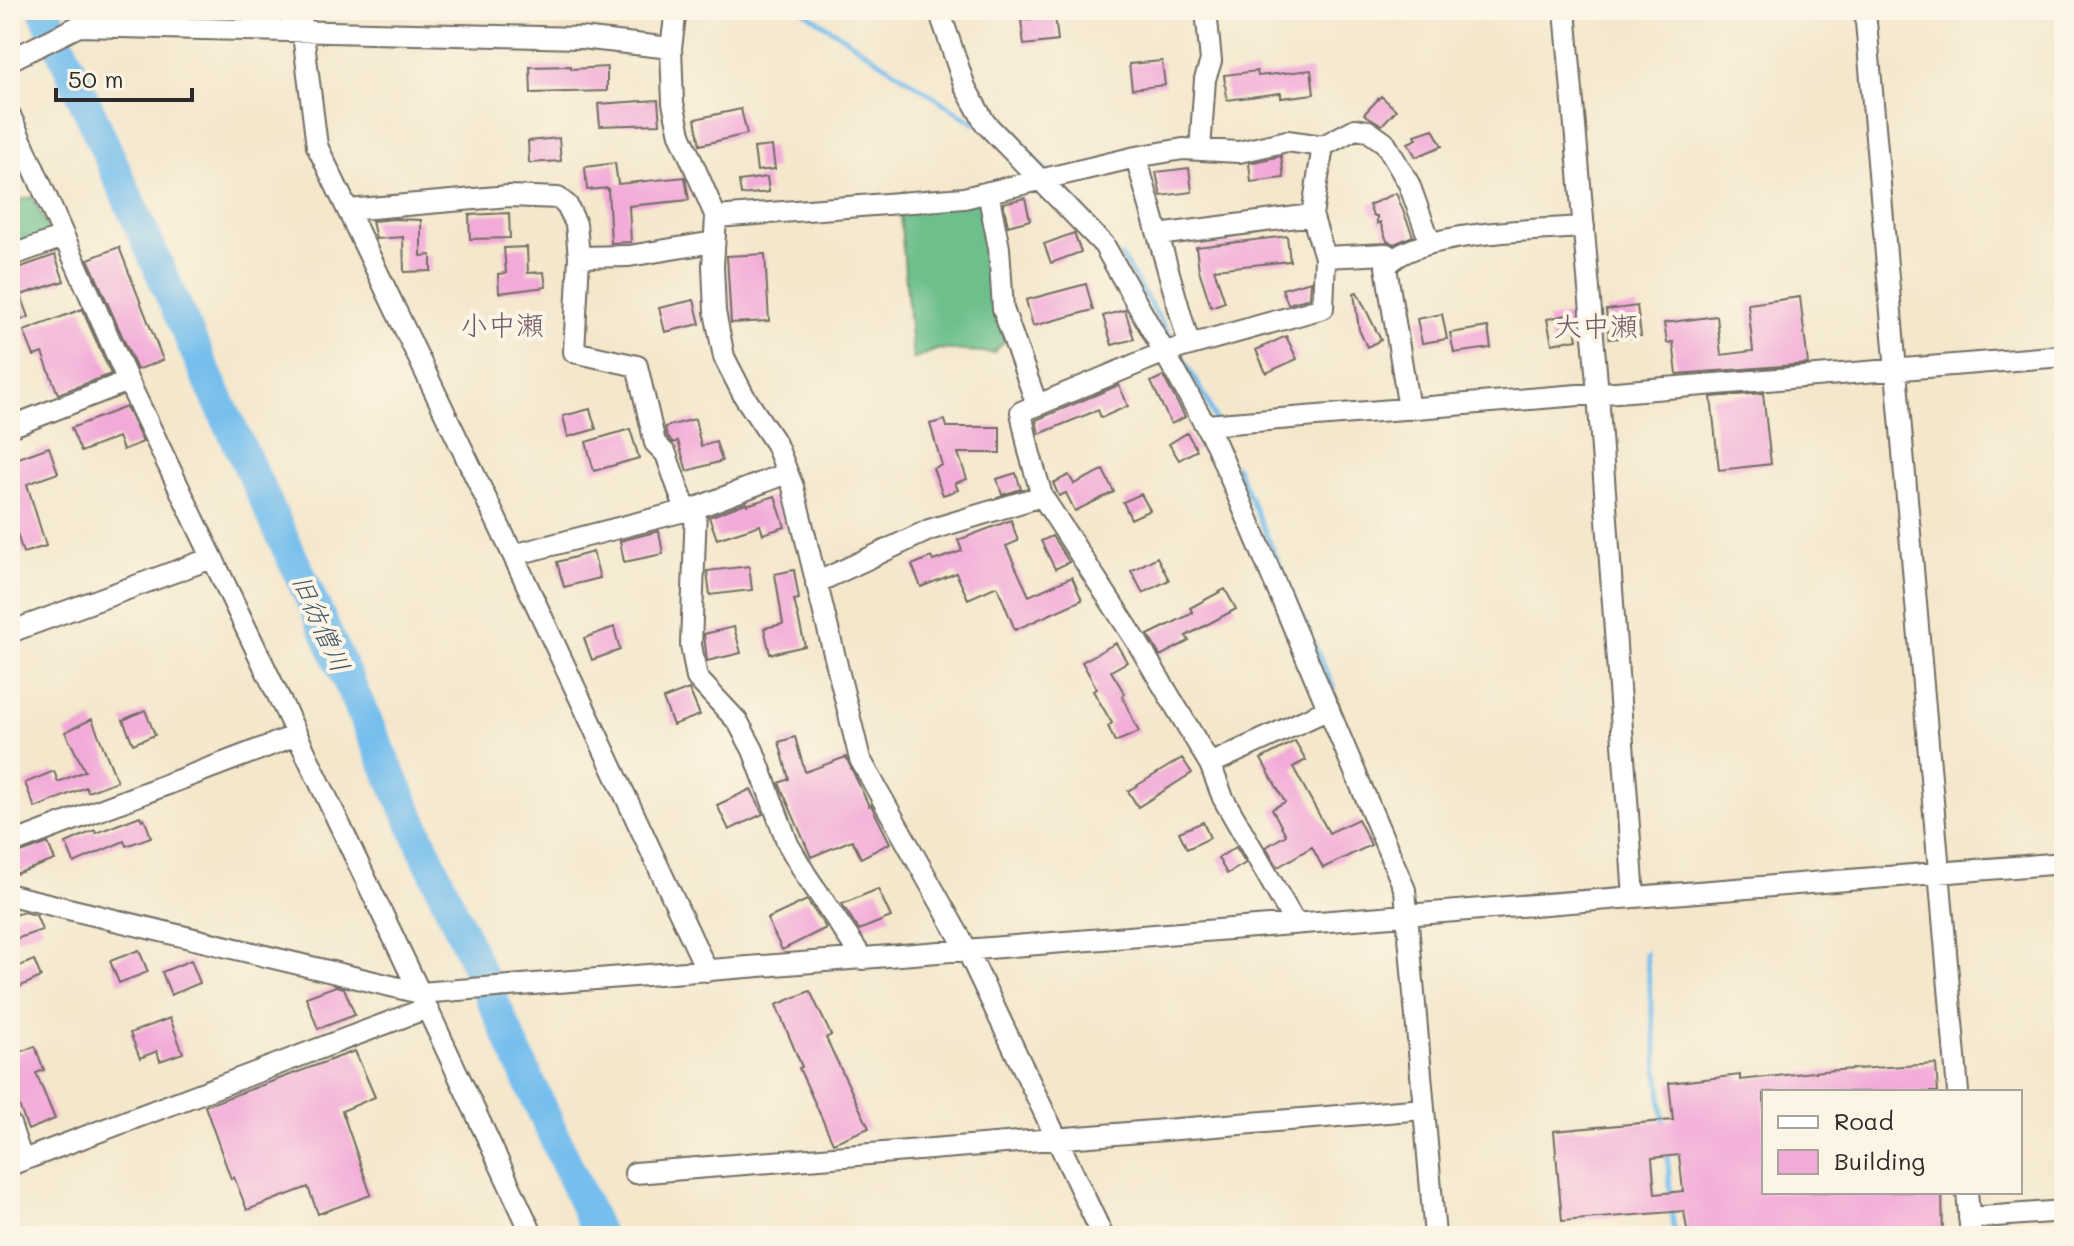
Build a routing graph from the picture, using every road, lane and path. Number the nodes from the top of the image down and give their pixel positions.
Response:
1 (300, 10) edge
2 (676, 10) edge
3 (939, 10) edge
4 (1206, 10) edge
5 (1565, 10) edge
6 (1865, 10) edge
7 (303, 32) junction
8 (671, 48) junction
9 (12, 52) edge
10 (10, 115) edge
11 (1323, 146) junction
12 (1200, 150) junction
13 (1136, 157) junction
14 (1041, 181) junction
15 (988, 192) junction
16 (348, 210) junction
17 (1312, 215) junction
18 (716, 217) junction
19 (1584, 227) junction
20 (1158, 235) junction
21 (63, 237) junction
22 (714, 242) junction
23 (1430, 242) junction
24 (10, 256) edge
25 (579, 257) junction
26 (1325, 257) junction
27 (1391, 261) junction
28 (1189, 344) junction
29 (1165, 352) junction
30 (2064, 356) edge
31 (1895, 369) junction
32 (128, 381) junction
33 (1598, 394) junction
34 (1037, 405) junction
35 (1409, 409) junction
36 (1206, 425) junction
37 (10, 427) edge
38 (787, 473) junction
39 (1042, 496) junction
40 (691, 510) junction
41 (513, 555) junction
42 (212, 558) junction
43 (816, 583) junction
44 (10, 632) edge
45 (1329, 709) junction
46 (297, 735) junction
47 (1210, 764) junction
48 (10, 844) edge
49 (2064, 863) edge
50 (1938, 874) junction
51 (10, 895) edge
52 (1634, 897) junction
53 (1408, 914) junction
54 (1295, 923) junction
55 (967, 950) junction
56 (863, 959) junction
57 (707, 971) junction
58 (424, 1001) junction
59 (1958, 1090) edge
60 (1424, 1109) junction
61 (10, 1124) edge
62 (1057, 1139) junction
63 (16, 1162) edge
64 (635, 1173) dead end
65 (1967, 1194) edge
66 (2064, 1211) edge
67 (1970, 1227) edge
68 (533, 1236) edge
69 (1103, 1236) edge
70 (1435, 1236) edge

1 - 7 street
2 - 8 street
3 - 14 street
4 - 12 street
5 - 19 street
6 - 31 street
7 - 8 street
7 - 9 street
7 - 16 street
8 - 18 street
10 - 21 street
11 - 12 street
11 - 17 street
11 - 23 street
12 - 13 street
13 - 14 street
13 - 20 street
14 - 15 street
14 - 29 street
15 - 18 street
15 - 34 street
16 - 25 street
16 - 41 street
17 - 20 street
17 - 26 street
18 - 22 street
19 - 23 street
19 - 33 street
20 - 28 street
21 - 24 street
21 - 32 street
22 - 25 street
22 - 38 street
23 - 27 street
25 - 40 street
26 - 27 street
26 - 28 street
27 - 35 street
28 - 29 street
29 - 34 street
29 - 36 street
30 - 31 street
31 - 33 street
31 - 50 street
32 - 37 street
32 - 42 street
33 - 35 street
33 - 52 street
34 - 39 street
35 - 36 street
36 - 45 street
38 - 40 street
38 - 43 street
39 - 43 street
39 - 47 street
40 - 41 street
40 - 56 street
41 - 57 street
42 - 44 street
42 - 46 street
43 - 55 street
45 - 47 street
45 - 53 street
46 - 48 street
46 - 58 street
47 - 54 street
49 - 50 street
50 - 52 street
50 - 59 street
51 - 58 street
52 - 53 street
53 - 54 street
53 - 60 street
54 - 55 street
55 - 56 street
55 - 62 street
56 - 57 street
57 - 58 street
58 - 63 street
58 - 68 street
60 - 62 street
60 - 70 street
61 - 63 street
62 - 64 street
62 - 69 street
65 - 67 street
66 - 67 street

